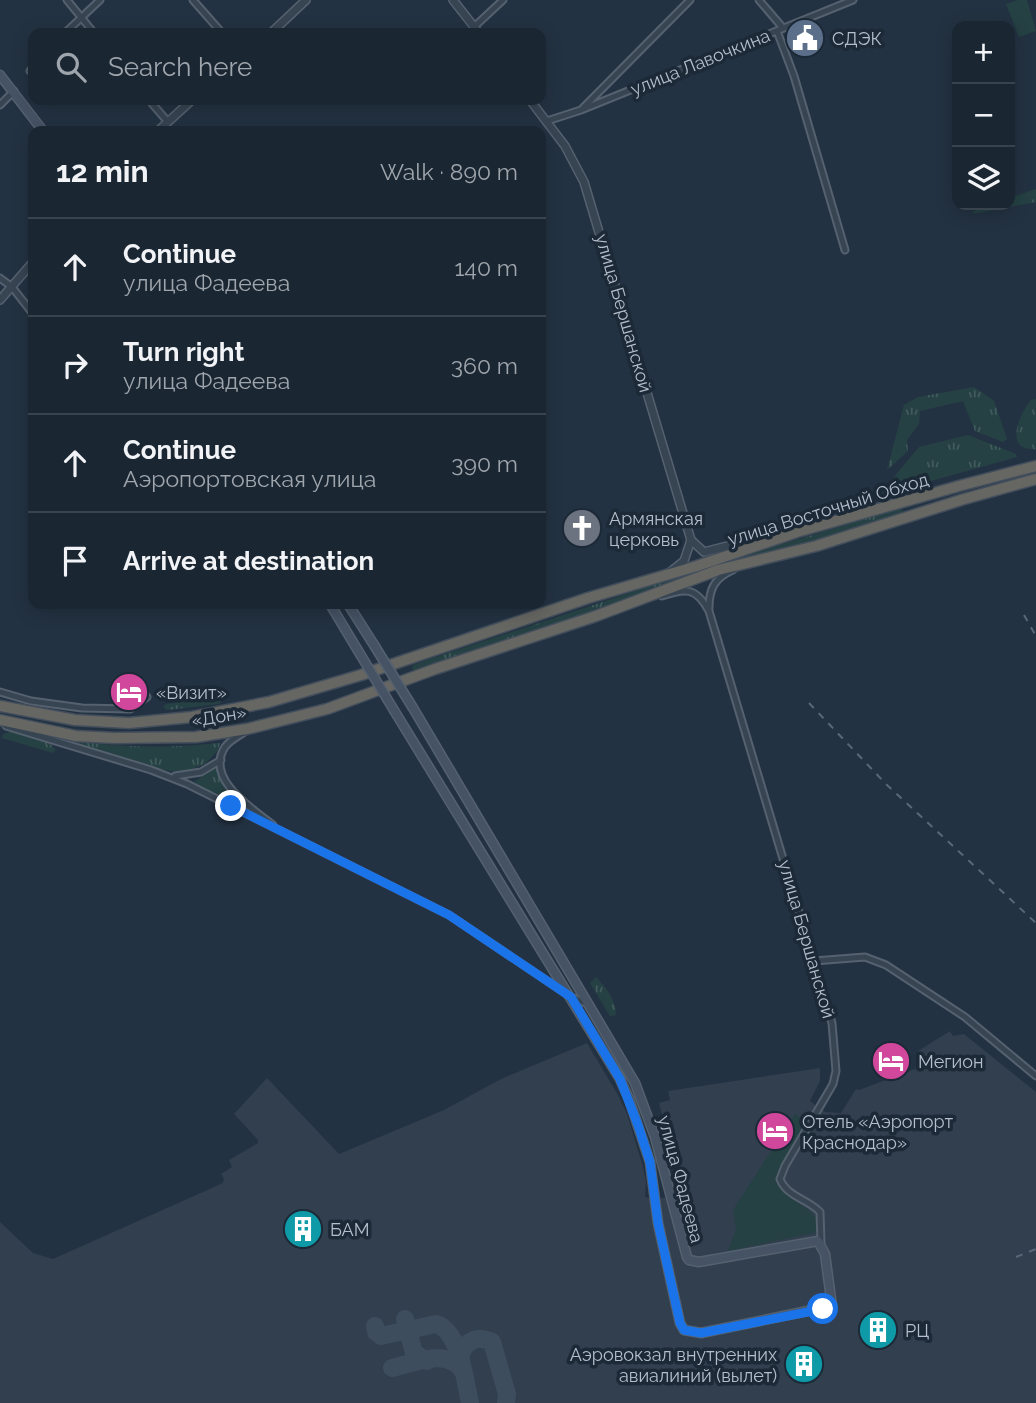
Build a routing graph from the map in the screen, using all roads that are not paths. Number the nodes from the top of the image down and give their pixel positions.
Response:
1 (67, 0) edge
2 (100, 0) edge
3 (193, 0) edge
4 (306, 0) edge
5 (453, 0) edge
6 (503, 0) edge
7 (690, 0) edge
8 (759, 0) edge
9 (852, 0) edge
10 (80, 17) junction
11 (70, 28) edge
12 (90, 28) edge
13 (218, 28) edge
14 (276, 28) edge
15 (475, 28) edge
16 (479, 28) edge
17 (780, 29) junction
18 (0, 75) edge
19 (14, 91) junction
20 (0, 105) edge
21 (153, 105) edge
22 (187, 105) edge
23 (534, 105) edge
24 (581, 110) junction
25 (547, 121) junction
26 (168, 122) junction
27 (39, 126) edge
28 (164, 126) edge
29 (845, 250) dead end
30 (28, 268) edge
31 (0, 278) edge
32 (12, 287) junction
33 (0, 300) edge
34 (28, 308) edge
35 (1036, 466) edge
36 (1036, 479) edge
37 (797, 532) junction
38 (691, 540) junction
39 (762, 558) junction
40 (667, 574) junction
41 (625, 604) junction
42 (333, 609) edge
43 (351, 609) edge
44 (709, 611) junction
45 (430, 652) joint
46 (435, 668) joint
47 (0, 692) edge
48 (147, 697) dead end
49 (0, 706) edge
50 (0, 722) edge
51 (247, 729) junction
52 (434, 743) junction
53 (420, 751) junction
54 (220, 760) junction
55 (170, 776) junction
56 (278, 829) junction
57 (814, 961) junction
58 (556, 974) junction
59 (549, 983) junction
60 (571, 997) junction
61 (589, 1005) junction
62 (597, 1018) junction
63 (587, 1024) junction
64 (603, 1028) junction
65 (593, 1035) junction
66 (1036, 1076) edge
67 (673, 1207) junction
68 (657, 1212) junction
69 (821, 1243) junction

1 - 10 street
2 - 10 street
3 - 13 street
4 - 14 street
5 - 15 street
6 - 16 street
7 - 24 street
8 - 17 street
9 - 17 street, улица Лавочкина
10 - 11 street
10 - 12 street
17 - 24 street, улица Лавочкина
17 - 29 street
18 - 19 main road
19 - 20 street
19 - 27 main road
21 - 26 street
22 - 26 street
23 - 25 street, улица Бершанской
24 - 25 street, улица Лавочкина
25 - 38 street, улица Бершанской
26 - 28 street
30 - 32 street
31 - 32 street
32 - 33 street
32 - 34 street
35 - 37 highway, улица Восточный Обход
36 - 39 highway, улица Восточный Обход
37 - 38 street
37 - 40 highway, улица Восточный Обход
38 - 40 street
39 - 41 highway, улица Восточный Обход
39 - 44 street
40 - 45 highway, улица Восточный Обход
41 - 44 street
41 - 46 highway, улица Восточный Обход
42 - 53 main road, улица Фадеева, bridge
43 - 52 main road, улица Фадеева, bridge
44 - 57 street, улица Бершанской
45 - 49 highway, «Дон»
46 - 51 highway, «Дон»
47 - 48 street
50 - 51 highway, «Дон»
50 - 55 street
51 - 54 street
52 - 53 main road
52 - 61 main road, улица Фадеева
53 - 58 main road, улица Фадеева
54 - 55 street
54 - 56 street
55 - 56 street
56 - 59 street
57 - 66 street
57 - 69 street, улица Бершанской
58 - 59 street
58 - 60 main road, улица Фадеева
59 - 60 street
60 - 61 street
60 - 63 main road, улица Фадеева
61 - 62 main road, улица Фадеева
62 - 63 main road
62 - 64 main road, улица Фадеева
63 - 65 main road, улица Фадеева
64 - 65 main road
64 - 67 main road, улица Фадеева
65 - 68 main road, улица Фадеева
67 - 68 main road
67 - 69 main road, улица Фадеева
68 - 69 main road, улица Фадеева

